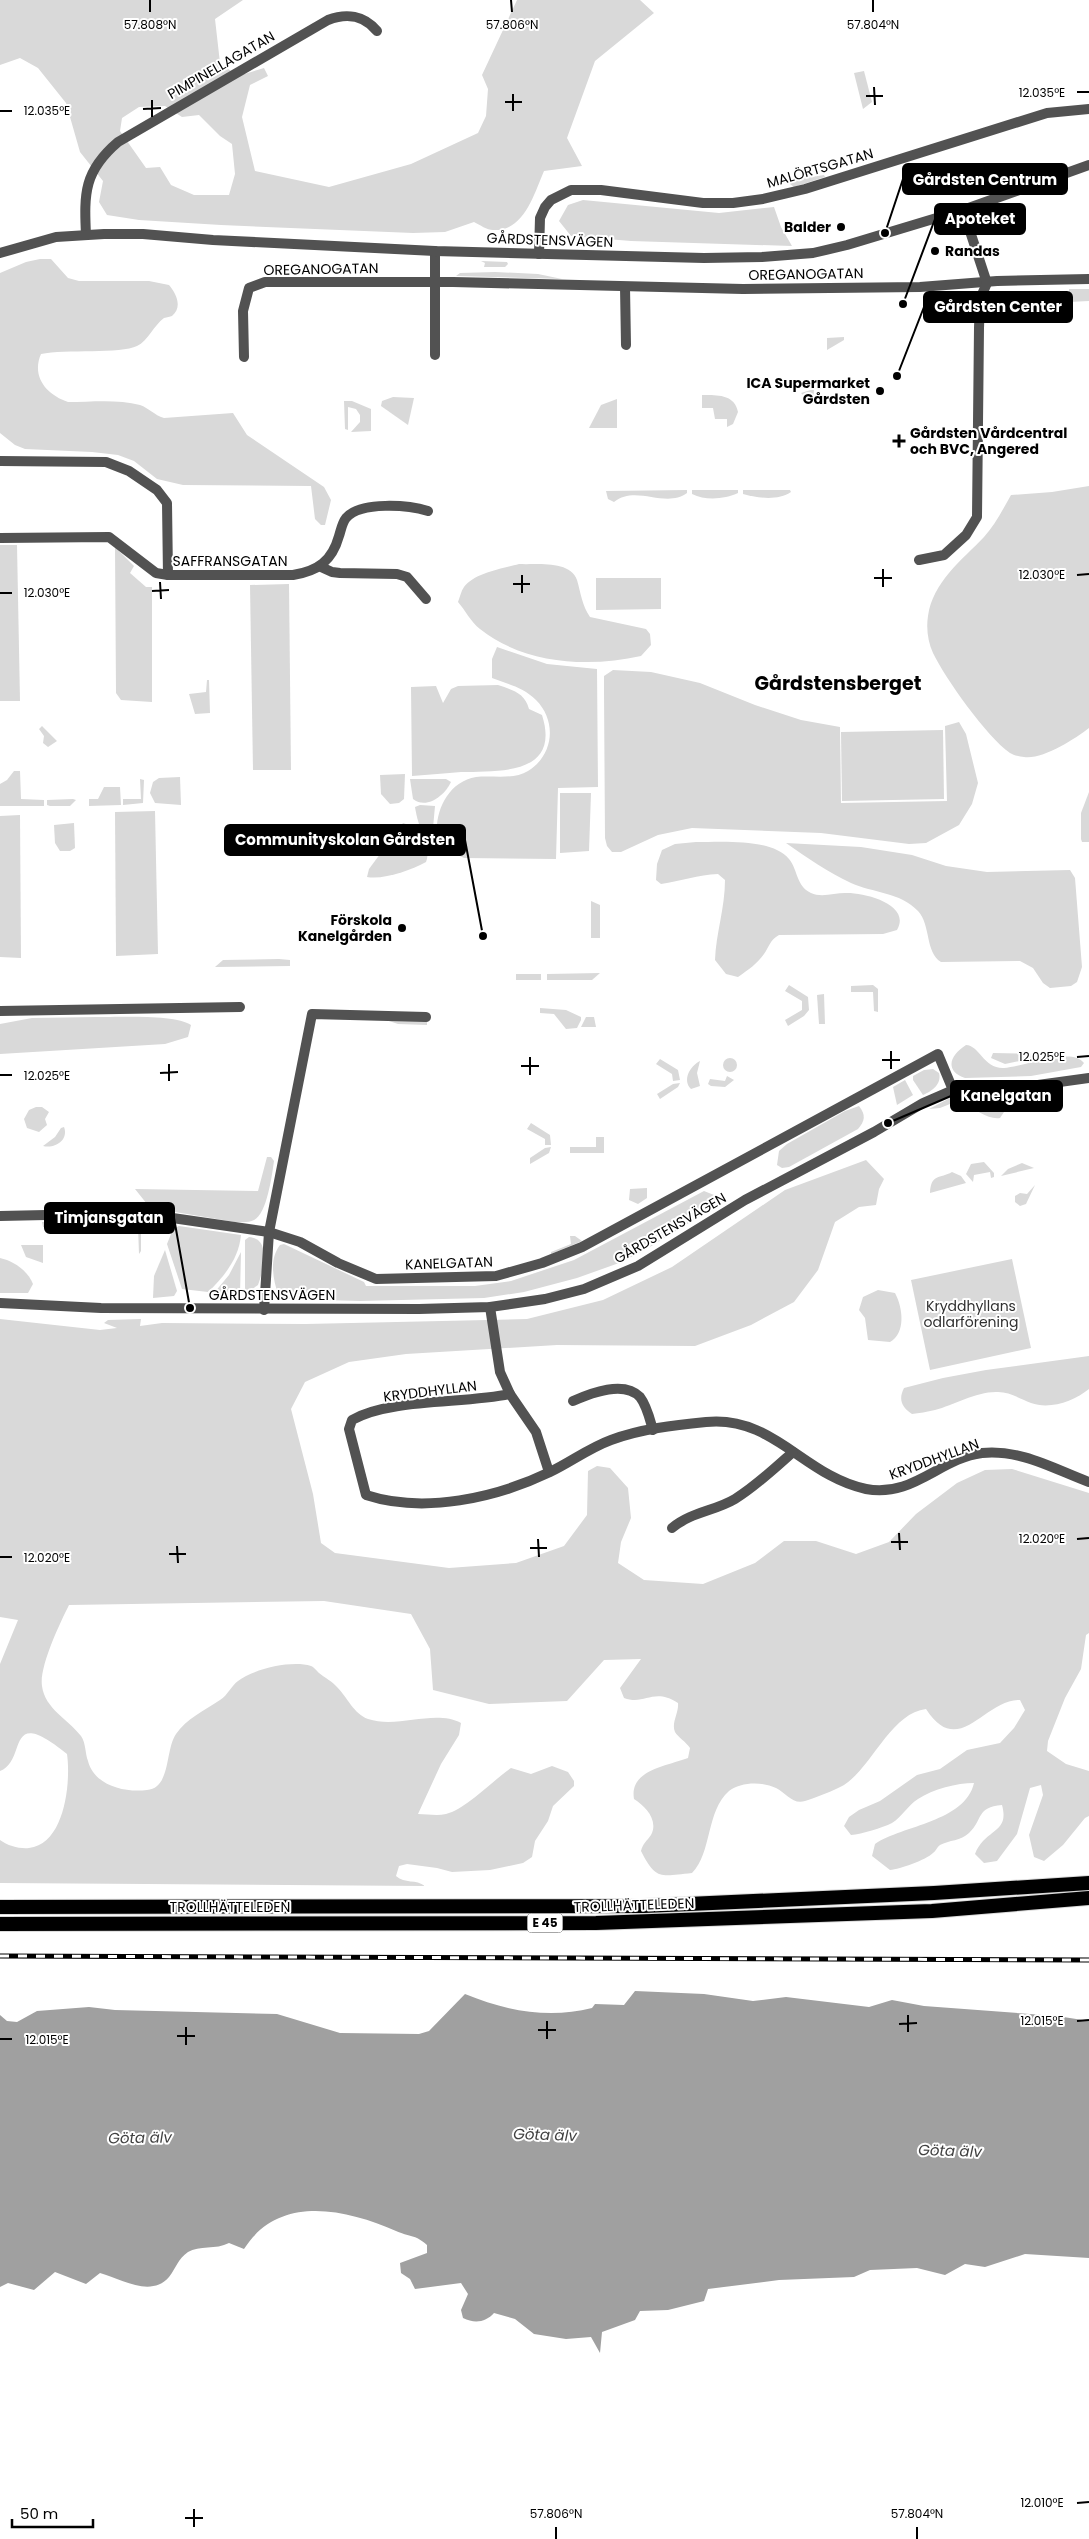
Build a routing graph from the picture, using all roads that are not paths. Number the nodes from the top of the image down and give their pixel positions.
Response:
1 (378, 31) dead end
2 (1089, 109) edge
3 (1089, 165) edge
4 (963, 210) junction
5 (86, 234) junction
6 (435, 251) junction
7 (0, 253) edge
8 (539, 254) junction
9 (1089, 279) edge
10 (435, 282) junction
11 (987, 283) junction
12 (625, 287) junction
13 (626, 345) dead end
14 (435, 355) dead end
15 (244, 357) dead end
16 (0, 461) edge
17 (428, 510) dead end
18 (0, 538) edge
19 (919, 560) dead end
20 (321, 567) junction
21 (168, 575) junction
22 (426, 599) dead end
23 (240, 1007) dead end
24 (0, 1011) edge
25 (426, 1017) dead end
26 (1089, 1078) edge
27 (953, 1090) junction
28 (0, 1216) edge
29 (269, 1232) junction
30 (0, 1303) edge
31 (490, 1307) junction
32 (264, 1310) junction
33 (510, 1394) junction
34 (573, 1400) dead end
35 (653, 1430) junction
36 (793, 1452) junction
37 (549, 1472) junction
38 (1089, 1482) edge
39 (672, 1528) dead end
40 (1089, 1883) edge
41 (1089, 1898) edge
42 (0, 1907) edge
43 (0, 1924) edge

1 - 5 street, PIMPINELLAGATAN
2 - 8 street, MALÖRTSGATAN
3 - 4 street, GÅRDSTENSVÄGEN
4 - 8 street, GÅRDSTENSVÄGEN
4 - 11 street
5 - 6 street, GÅRDSTENSVÄGEN
5 - 7 street, GÅRDSTENSVÄGEN
6 - 8 street, GÅRDSTENSVÄGEN
6 - 10 street
9 - 11 street, OREGANOGATAN
10 - 12 street, OREGANOGATAN
10 - 14 street
10 - 15 street, OREGANOGATAN
11 - 12 street, OREGANOGATAN
11 - 19 street
12 - 13 street
16 - 21 street
17 - 20 street
18 - 21 street, SAFFRANSGATAN
20 - 21 street, SAFFRANSGATAN
20 - 22 street
23 - 24 street
25 - 29 street
26 - 27 street, GÅRDSTENSVÄGEN
27 - 29 street, KANELGATAN
27 - 31 street, GÅRDSTENSVÄGEN
28 - 29 street, KANELGATAN
29 - 32 street
30 - 32 street, GÅRDSTENSVÄGEN
31 - 32 street, GÅRDSTENSVÄGEN
31 - 33 street
33 - 37 street
33 - 37 street, KRYDDHYLLAN
34 - 35 street
35 - 36 street, KRYDDHYLLAN
35 - 37 street, KRYDDHYLLAN
36 - 38 street, KRYDDHYLLAN
36 - 39 street
40 - 42 highway, TROLLHÄTTELEDEN / E 45
41 - 43 highway, TROLLHÄTTELEDEN / E 45

